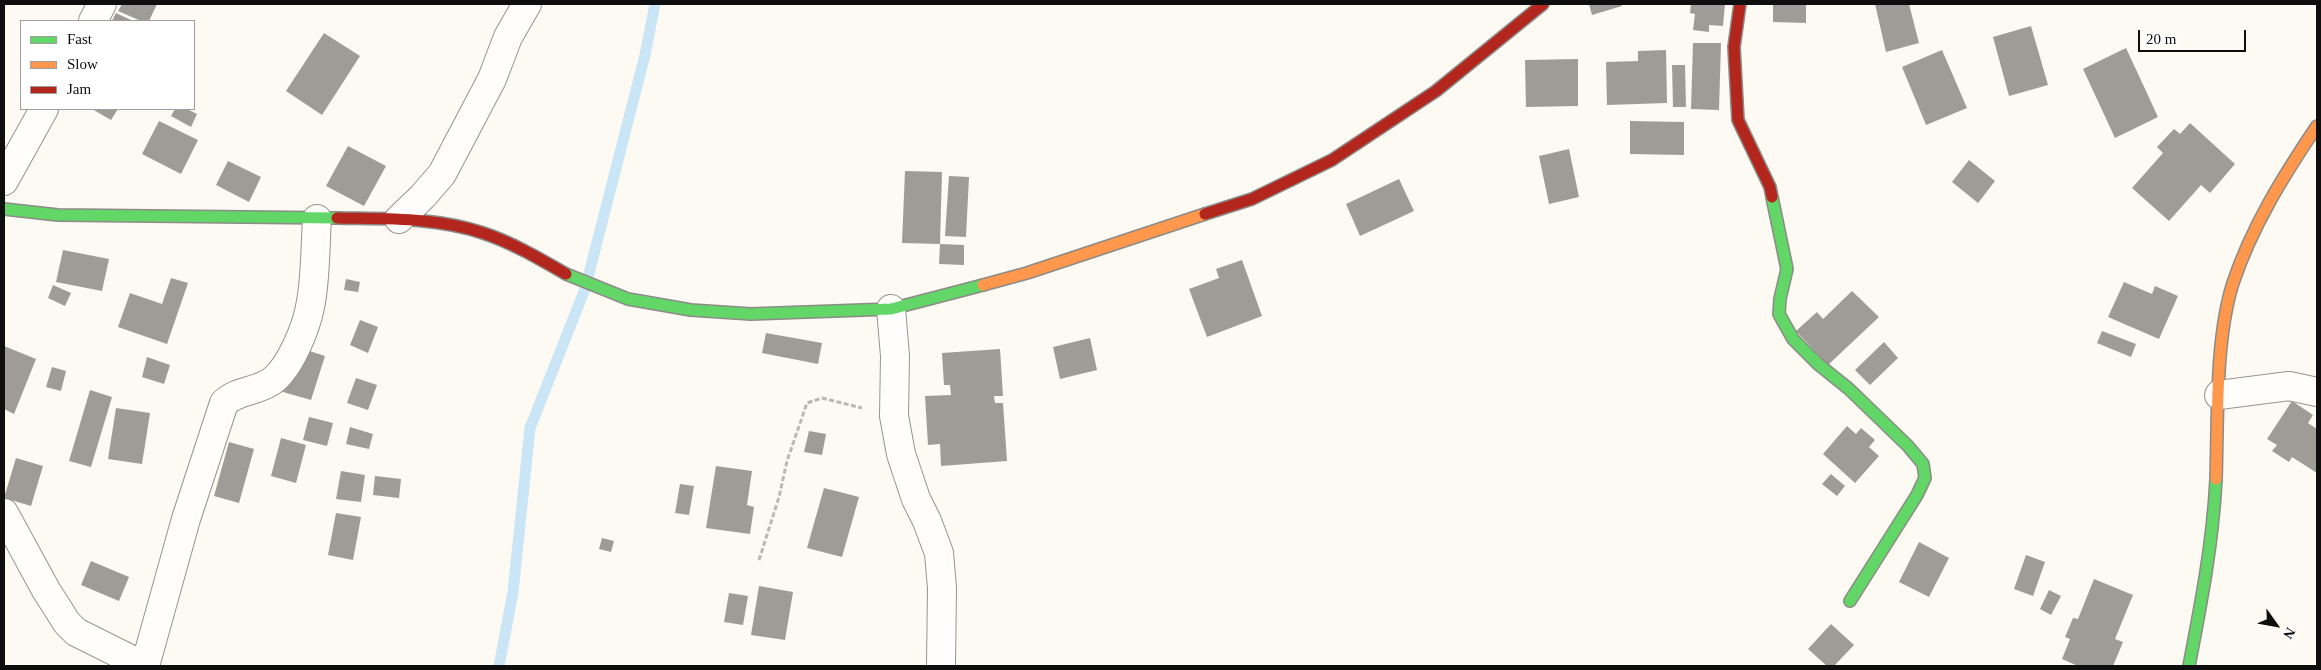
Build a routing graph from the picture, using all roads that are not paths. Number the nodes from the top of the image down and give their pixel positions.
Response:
1 (102, 4) edge
2 (527, 4) edge
3 (1740, 4) edge
4 (1536, 5) edge
5 (94, 20) edge
6 (43, 110) edge
7 (2317, 126) edge
8 (4, 181) edge
9 (4, 209) edge
10 (317, 219) junction
11 (399, 219) junction
12 (891, 310) junction
13 (2317, 392) edge
14 (2219, 395) junction
15 (4, 513) edge
16 (13, 543) edge
17 (1850, 601) dead end
18 (145, 666) edge
19 (941, 666) edge
20 (2189, 666) edge

1 - 5 street
2 - 11 street
3 - 17 street
4 - 12 street
6 - 8 street
7 - 14 street
9 - 10 street
10 - 11 street
10 - 18 street
11 - 12 street
12 - 19 street
13 - 14 street
14 - 20 street
15 - 16 street
16 - 18 street

